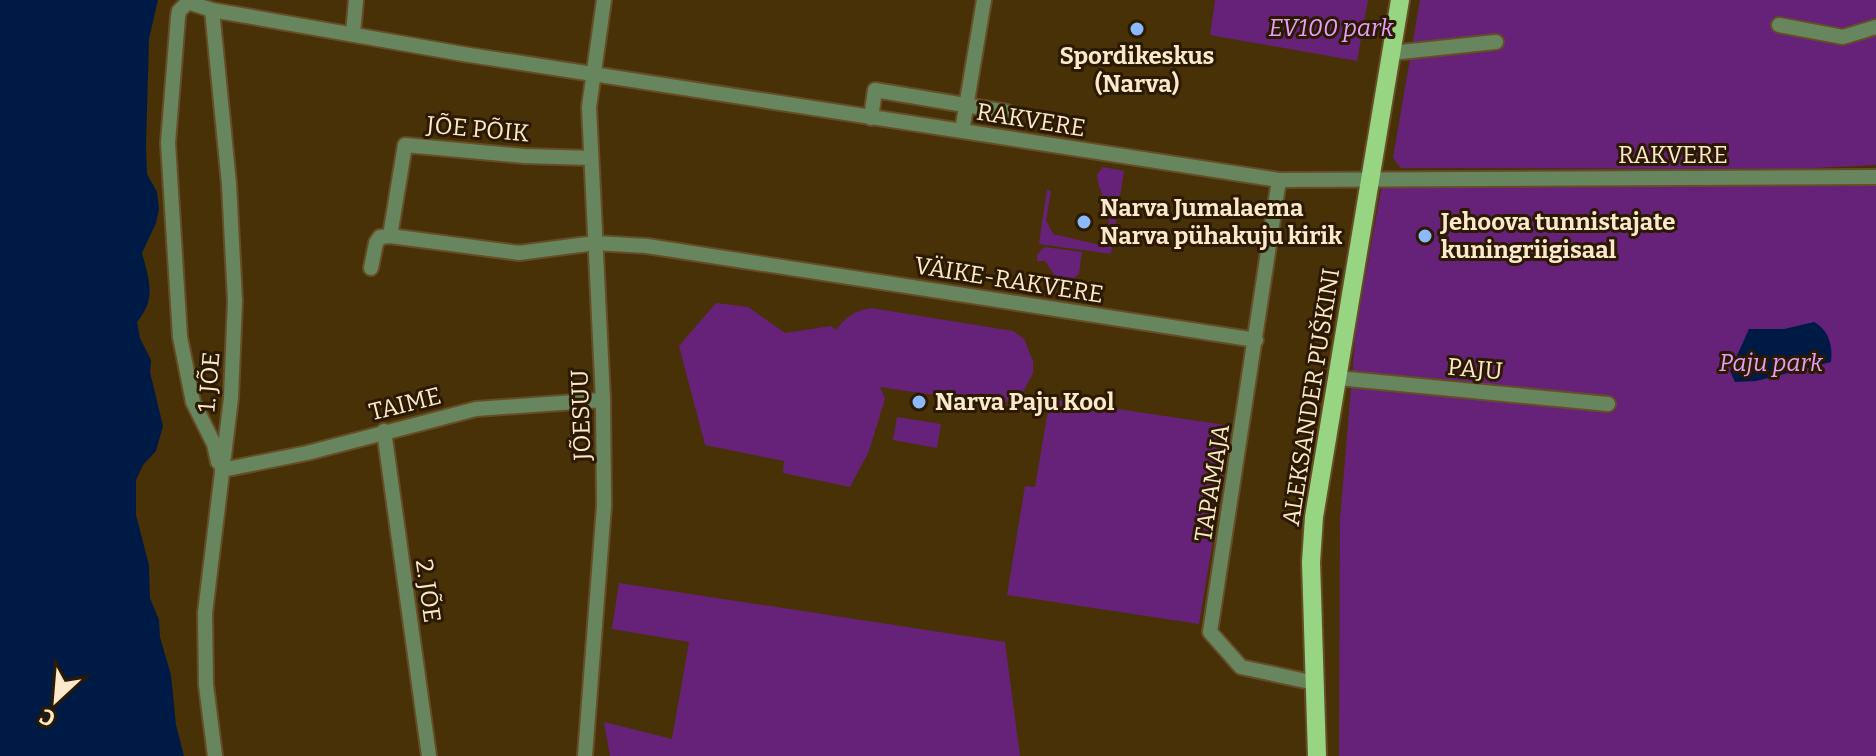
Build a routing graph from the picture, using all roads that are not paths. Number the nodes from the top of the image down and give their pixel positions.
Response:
1 (356, 0) edge
2 (604, 0) edge
3 (984, 0) edge
4 (1400, 0) edge
5 (188, 1) edge
6 (212, 10) junction
7 (1779, 25) dead end
8 (1876, 27) edge
9 (353, 34) junction
10 (1496, 42) dead end
11 (1391, 53) junction
12 (592, 73) junction
13 (966, 105) junction
14 (1007, 112) dead end
15 (871, 118) junction
16 (962, 131) junction
17 (591, 158) junction
18 (1876, 177) edge
19 (1279, 180) junction
20 (1370, 181) junction
21 (390, 236) junction
22 (595, 243) junction
23 (371, 268) dead end
24 (1256, 340) junction
25 (1338, 378) junction
26 (603, 400) junction
27 (1608, 404) dead end
28 (384, 431) junction
29 (222, 470) junction
30 (1315, 683) junction
31 (215, 756) edge
32 (429, 756) edge
33 (585, 756) edge
34 (1317, 756) edge

1 - 9 street
2 - 12 street, JÕESUU
3 - 13 street
4 - 11 main road, ALEKSANDER PUŠKINI
5 - 6 street, RAKVERE
5 - 29 street
6 - 9 street, RAKVERE
6 - 29 street, 1. JÕE
7 - 8 street
9 - 12 street, RAKVERE
10 - 11 street
11 - 20 main road, ALEKSANDER PUŠKINI
12 - 15 street, RAKVERE
12 - 17 street, JÕESUU
13 - 14 street
13 - 15 street
13 - 16 street
15 - 16 street, RAKVERE
16 - 19 street, RAKVERE
17 - 21 street, JÕE PÕIK
17 - 22 street, JÕESUU
18 - 20 street, RAKVERE
19 - 20 street, RAKVERE
19 - 24 street
20 - 25 main road, ALEKSANDER PUŠKINI
21 - 22 street
21 - 23 street, JÕE PÕIK
22 - 24 street, VÄIKE-RAKVERE
22 - 26 street, JÕESUU
24 - 30 street, TAPAMAJA
25 - 27 street, PAJU
25 - 30 main road, ALEKSANDER PUŠKINI
26 - 28 street, TAIME
26 - 33 street, JÕESUU
28 - 29 street, TAIME
28 - 32 street, 2. JÕE
29 - 31 street, 1. JÕE
30 - 34 main road, ALEKSANDER PUŠKINI

